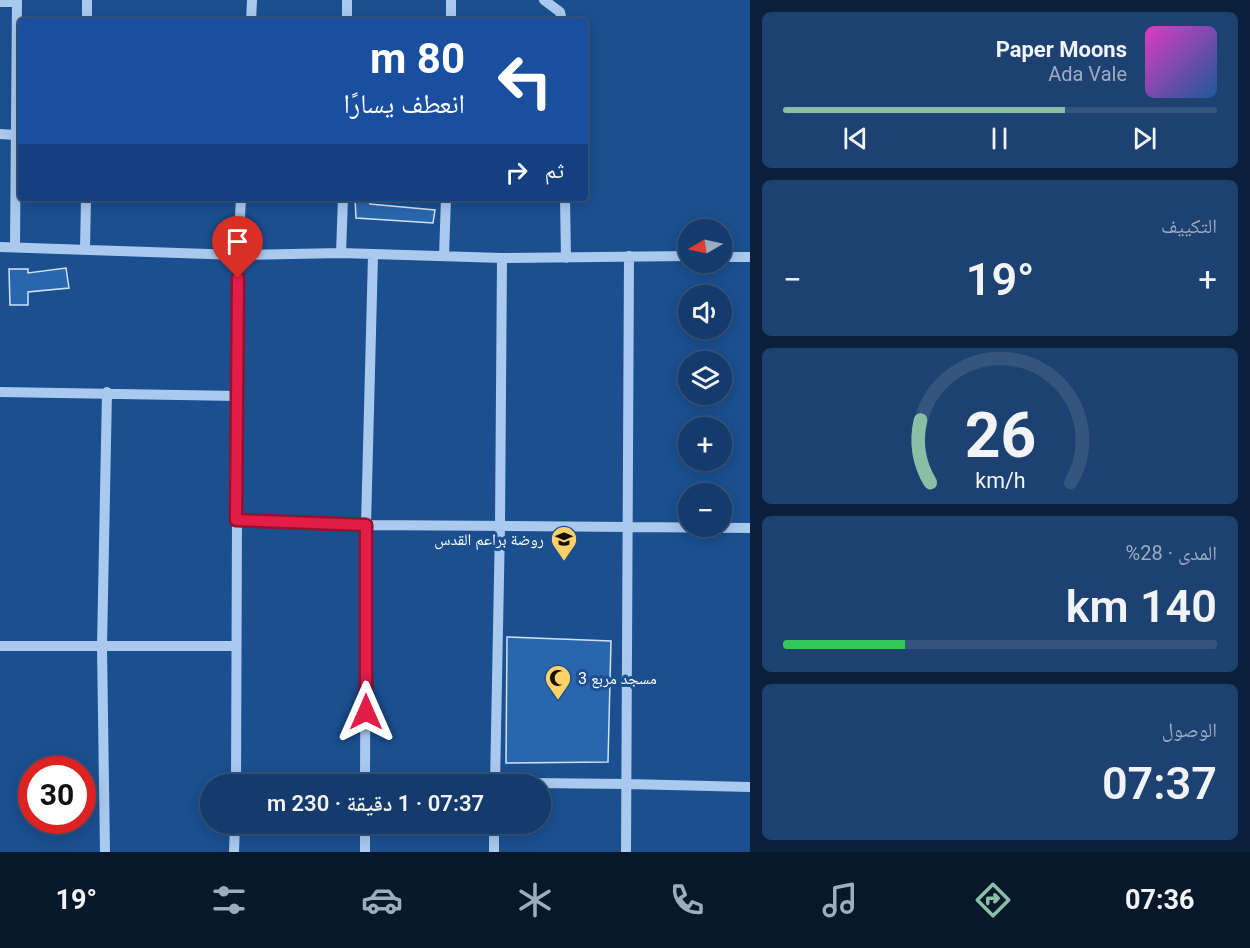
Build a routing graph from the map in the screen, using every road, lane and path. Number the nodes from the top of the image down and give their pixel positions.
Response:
1 (87, 0) edge
2 (252, 0) edge
3 (347, 0) edge
4 (451, 0) edge
5 (544, 0) edge
6 (17, 1) edge
7 (0, 2) edge
8 (87, 18) edge
9 (251, 18) edge
10 (347, 18) edge
11 (451, 18) edge
12 (561, 18) edge
13 (18, 28) edge
14 (18, 82) edge
15 (0, 134) edge
16 (16, 135) junction
17 (86, 201) edge
18 (241, 201) edge
19 (343, 201) edge
20 (446, 201) edge
21 (565, 201) edge
22 (0, 247) edge
23 (15, 247) junction
24 (85, 249) junction
25 (341, 254) junction
26 (238, 255) junction
27 (373, 255) junction
28 (444, 256) junction
29 (629, 256) junction
30 (678, 256) edge
31 (732, 257) edge
32 (750, 257) edge
33 (502, 258) junction
34 (566, 258) junction
35 (0, 392) edge
36 (107, 392) junction
37 (238, 396) junction
38 (236, 520) junction
39 (366, 525) junction
40 (500, 526) junction
41 (628, 526) junction
42 (750, 528) edge
43 (0, 646) edge
44 (236, 646) junction
45 (102, 647) junction
46 (236, 774) edge
47 (365, 774) edge
48 (495, 774) edge
49 (551, 784) edge
50 (628, 784) junction
51 (750, 787) edge
52 (235, 834) edge
53 (365, 834) edge
54 (494, 834) edge
55 (105, 852) edge
56 (234, 852) edge
57 (365, 852) edge
58 (494, 852) edge
59 (626, 852) edge

1 - 8 street
2 - 9 street
3 - 10 street
4 - 11 street
5 - 12 street
6 - 7 street
6 - 13 street
14 - 16 street
15 - 16 street
16 - 23 street
17 - 24 street
18 - 26 street
19 - 25 street
20 - 28 street
21 - 34 street
22 - 23 street
23 - 24 street
24 - 26 street
25 - 26 street
25 - 27 street
26 - 37 street
27 - 28 street
27 - 39 street
28 - 33 street
29 - 30 street
29 - 34 street
29 - 41 street
31 - 32 street
33 - 34 street
33 - 40 street
35 - 36 street
36 - 37 street
36 - 45 street
37 - 38 street
38 - 39 street
38 - 44 street
39 - 40 street
39 - 47 street
40 - 41 street
40 - 48 street
41 - 42 street
41 - 50 street
43 - 45 street
44 - 45 street
44 - 46 street
45 - 55 street
49 - 50 street
50 - 51 street
50 - 59 street
52 - 56 street
53 - 57 street
54 - 58 street

